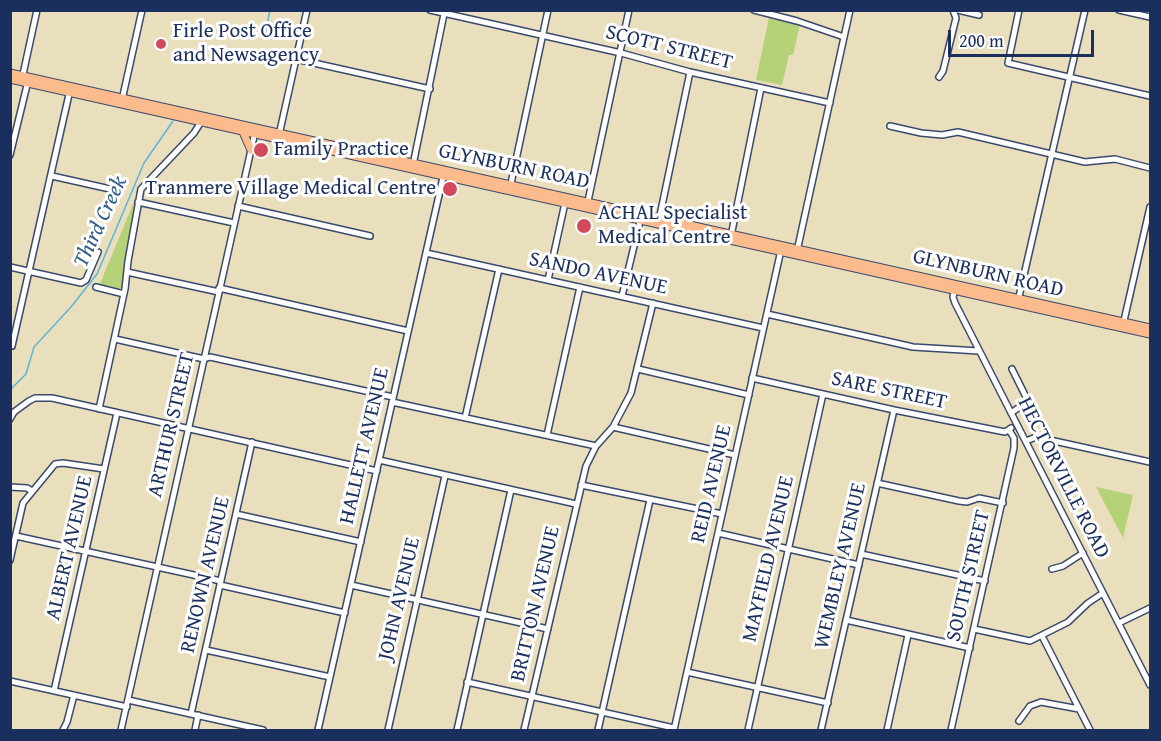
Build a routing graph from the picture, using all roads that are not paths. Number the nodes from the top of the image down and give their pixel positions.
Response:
1 (37, 10) edge
2 (142, 10) edge
3 (307, 10) edge
4 (430, 10) edge
5 (548, 10) edge
6 (629, 10) edge
7 (850, 10) edge
8 (956, 10) edge
9 (1019, 10) edge
10 (1085, 10) edge
11 (1119, 10) edge
12 (755, 11) edge
13 (444, 14) junction
14 (979, 15) dead end
15 (1150, 17) edge
16 (543, 35) junction
17 (844, 37) junction
18 (621, 52) junction
19 (296, 59) junction
20 (690, 72) junction
21 (10, 73) edge
22 (939, 77) dead end
23 (1070, 77) junction
24 (10, 79) edge
25 (25, 79) junction
26 (761, 88) junction
27 (430, 89) junction
28 (71, 90) junction
29 (1150, 96) edge
30 (121, 101) junction
31 (831, 103) junction
32 (201, 122) junction
33 (890, 126) dead end
34 (255, 131) junction
35 (243, 132) junction
36 (279, 136) junction
37 (250, 150) junction
38 (377, 154) junction
39 (1053, 154) junction
40 (10, 155) edge
41 (394, 166) junction
42 (413, 166) junction
43 (1150, 168) edge
44 (444, 173) junction
45 (52, 176) junction
46 (510, 187) junction
47 (119, 191) dead end
48 (588, 201) junction
49 (138, 202) junction
50 (565, 203) junction
51 (238, 206) junction
52 (1150, 207) edge
53 (641, 217) junction
54 (659, 220) junction
55 (234, 223) junction
56 (370, 236) dead end
57 (731, 237) junction
58 (781, 248) junction
59 (98, 252) dead end
60 (797, 252) junction
61 (426, 253) junction
62 (10, 267) edge
63 (499, 269) junction
64 (30, 272) junction
65 (127, 272) junction
66 (548, 280) junction
67 (96, 287) dead end
68 (580, 287) junction
69 (955, 287) junction
70 (219, 290) junction
71 (124, 294) junction
72 (622, 296) junction
73 (1018, 301) junction
74 (653, 303) junction
75 (767, 314) junction
76 (1123, 325) junction
77 (764, 328) junction
78 (1150, 328) edge
79 (408, 331) junction
80 (1150, 334) edge
81 (115, 339) junction
82 (12, 346) edge
83 (979, 351) junction
84 (204, 359) junction
85 (638, 369) junction
86 (1012, 369) dead end
87 (752, 378) junction
88 (823, 394) junction
89 (749, 395) junction
90 (393, 400) junction
91 (1028, 401) dead end
92 (99, 409) junction
93 (894, 410) junction
94 (117, 413) junction
95 (465, 418) junction
96 (10, 419) edge
97 (1017, 423) junction
98 (188, 428) junction
99 (613, 428) junction
100 (1009, 430) junction
101 (547, 435) junction
102 (1026, 441) junction
103 (252, 442) junction
104 (596, 446) junction
105 (735, 455) junction
106 (379, 460) junction
107 (1150, 462) edge
108 (104, 469) junction
109 (377, 471) junction
110 (445, 476) junction
111 (877, 483) junction
112 (580, 485) junction
113 (10, 487) edge
114 (511, 489) junction
115 (32, 491) junction
116 (650, 500) junction
117 (1003, 503) junction
118 (576, 504) junction
119 (236, 514) junction
120 (722, 514) junction
121 (718, 533) junction
122 (16, 536) junction
123 (361, 542) junction
124 (788, 550) junction
125 (86, 551) junction
126 (1083, 553) junction
127 (861, 554) junction
128 (10, 560) edge
129 (859, 565) junction
130 (157, 568) junction
131 (1052, 569) dead end
132 (984, 580) junction
133 (221, 583) junction
134 (351, 585) junction
135 (1103, 593) junction
136 (417, 600) junction
137 (1150, 608) edge
138 (345, 613) junction
139 (483, 615) junction
140 (846, 620) junction
141 (1119, 623) junction
142 (548, 629) junction
143 (974, 629) junction
144 (908, 634) junction
145 (1042, 636) junction
146 (970, 648) junction
147 (206, 650) junction
148 (687, 672) junction
149 (330, 677) junction
150 (10, 681) edge
151 (467, 682) junction
152 (1150, 686) edge
153 (758, 687) junction
154 (54, 691) junction
155 (74, 695) junction
156 (532, 696) junction
157 (128, 700) junction
158 (828, 703) junction
159 (127, 707) junction
160 (1079, 709) junction
161 (602, 712) junction
162 (191, 714) junction
163 (198, 716) junction
164 (1019, 722) dead end
165 (674, 729) edge
166 (63, 730) edge
167 (121, 730) edge
168 (195, 730) edge
169 (263, 730) edge
170 (318, 730) edge
171 (388, 730) edge
172 (457, 730) edge
173 (525, 730) edge
174 (598, 730) edge
175 (748, 730) edge
176 (821, 730) edge
177 (886, 730) edge
178 (951, 730) edge
179 (1090, 730) edge

1 - 25 street
2 - 30 street
3 - 19 street
4 - 13 street, SCOTT STREET
5 - 16 street
6 - 18 street
7 - 17 street
8 - 14 street
8 - 22 street
9 - 23 street
10 - 23 street
11 - 15 street
12 - 17 street
13 - 16 street, SCOTT STREET
13 - 27 street
16 - 18 street, SCOTT STREET
16 - 46 street
17 - 31 street
18 - 20 street, SCOTT STREET
18 - 48 street
19 - 27 street
19 - 36 street
20 - 26 street, SCOTT STREET
20 - 54 street
21 - 25 main road, GLYNBURN ROAD
23 - 29 street
23 - 39 street
24 - 25 main road, GLYNBURN ROAD
25 - 28 main road, GLYNBURN ROAD
25 - 40 street
26 - 31 street, SCOTT STREET
26 - 57 street
27 - 42 street
28 - 30 main road, GLYNBURN ROAD
28 - 45 street
30 - 32 main road, GLYNBURN ROAD
30 - 34 main road, GLYNBURN ROAD
31 - 60 street
32 - 35 main road, GLYNBURN ROAD
32 - 49 street
33 - 39 street
34 - 35 main road, GLYNBURN ROAD
34 - 36 main road, GLYNBURN ROAD
34 - 37 street, ARTHUR STREET
35 - 37 main road
36 - 38 main road, GLYNBURN ROAD
36 - 41 main road, GLYNBURN ROAD
37 - 51 street, ARTHUR STREET
38 - 41 main road
38 - 42 main road, GLYNBURN ROAD
39 - 43 street
39 - 73 street
41 - 42 main road, GLYNBURN ROAD
42 - 44 main road, GLYNBURN ROAD
44 - 46 main road, GLYNBURN ROAD
44 - 61 street, HALLETT AVENUE
45 - 47 street
45 - 64 street
46 - 48 main road, GLYNBURN ROAD
46 - 50 main road, GLYNBURN ROAD
48 - 53 main road, GLYNBURN ROAD
49 - 55 street
49 - 65 street
50 - 53 main road, GLYNBURN ROAD
50 - 66 street
51 - 55 street, ARTHUR STREET
51 - 56 street
52 - 76 street
53 - 54 main road, GLYNBURN ROAD
53 - 72 street
54 - 57 main road, GLYNBURN ROAD
55 - 70 street, ARTHUR STREET
57 - 58 main road, GLYNBURN ROAD
58 - 60 main road, GLYNBURN ROAD
58 - 75 street, REID AVENUE
59 - 64 street
60 - 69 main road, GLYNBURN ROAD
61 - 63 street, SANDO AVENUE
61 - 79 street, HALLETT AVENUE
62 - 64 street
63 - 66 street, SANDO AVENUE
63 - 95 street
64 - 82 street
65 - 70 street
65 - 71 street
66 - 68 street, SANDO AVENUE
67 - 71 street
68 - 72 street, SANDO AVENUE
68 - 101 street
69 - 73 main road, GLYNBURN ROAD
69 - 83 street, HECTORVILLE ROAD
70 - 79 street
70 - 84 street, ARTHUR STREET
71 - 81 street
72 - 74 street, SANDO AVENUE
73 - 76 main road, GLYNBURN ROAD
74 - 77 street, SANDO AVENUE
74 - 85 street, BRITTON AVENUE
75 - 77 street, REID AVENUE
75 - 83 street
76 - 78 main road, GLYNBURN ROAD
76 - 80 main road, GLYNBURN ROAD
77 - 87 street, REID AVENUE
79 - 90 street, HALLETT AVENUE
81 - 84 street
81 - 92 street
83 - 97 street, HECTORVILLE ROAD
84 - 90 street
84 - 98 street, ARTHUR STREET
85 - 89 street
85 - 99 street, BRITTON AVENUE
86 - 91 street
87 - 88 street, SARE STREET
87 - 89 street, REID AVENUE
88 - 93 street, SARE STREET
88 - 124 street, MAYFIELD AVENUE
89 - 105 street, REID AVENUE
90 - 95 street
90 - 106 street, HALLETT AVENUE
92 - 94 street
92 - 96 street
93 - 100 street, SARE STREET
93 - 111 street, WEMBLEY AVENUE
94 - 98 street
94 - 108 street, ALBERT AVENUE
95 - 101 street
97 - 100 street
97 - 102 street, HECTORVILLE ROAD
98 - 103 street
98 - 130 street, ARTHUR STREET
99 - 104 street, BRITTON AVENUE
99 - 105 street
100 - 117 street, SOUTH STREET
101 - 104 street
102 - 107 street
102 - 126 street, HECTORVILLE ROAD
103 - 109 street
103 - 119 street, RENOWN AVENUE
104 - 112 street, BRITTON AVENUE
105 - 120 street, REID AVENUE
106 - 109 street, HALLETT AVENUE
106 - 110 street
108 - 115 street
108 - 125 street, ALBERT AVENUE
109 - 123 street, HALLETT AVENUE
110 - 114 street
110 - 136 street, JOHN AVENUE
111 - 117 street
111 - 127 street, WEMBLEY AVENUE
112 - 116 street
112 - 118 street, BRITTON AVENUE
113 - 115 street
114 - 118 street
114 - 139 street
115 - 122 street
116 - 120 street
116 - 161 street
117 - 132 street, SOUTH STREET
118 - 142 street, BRITTON AVENUE
119 - 123 street
119 - 133 street, RENOWN AVENUE
120 - 121 street, REID AVENUE
121 - 124 street
121 - 148 street, REID AVENUE
122 - 125 street
122 - 128 street
123 - 134 street, HALLETT AVENUE
124 - 129 street
124 - 153 street, MAYFIELD AVENUE
125 - 130 street
125 - 154 street, ALBERT AVENUE
126 - 131 street
126 - 135 street, HECTORVILLE ROAD
127 - 129 street, WEMBLEY AVENUE
127 - 132 street
129 - 140 street, WEMBLEY AVENUE
130 - 133 street
130 - 157 street, ARTHUR STREET
132 - 143 street, SOUTH STREET
133 - 138 street
133 - 147 street, RENOWN AVENUE
134 - 136 street
134 - 138 street, HALLETT AVENUE
135 - 141 street, HECTORVILLE ROAD
135 - 145 street
136 - 139 street
136 - 171 street, JOHN AVENUE
137 - 141 street
138 - 149 street, HALLETT AVENUE
139 - 142 street
139 - 151 street
140 - 144 street
140 - 158 street, WEMBLEY AVENUE
141 - 152 street, HECTORVILLE ROAD
142 - 156 street, BRITTON AVENUE
143 - 145 street
143 - 146 street, SOUTH STREET
144 - 146 street
144 - 177 street
145 - 160 street
146 - 178 street, SOUTH STREET
147 - 149 street
147 - 162 street, RENOWN AVENUE
148 - 153 street
148 - 165 street, REID AVENUE
149 - 170 street, HALLETT AVENUE
150 - 154 street
151 - 156 street
151 - 172 street
153 - 158 street
153 - 175 street, MAYFIELD AVENUE
154 - 155 street
155 - 159 street
155 - 166 street
156 - 161 street
156 - 173 street, BRITTON AVENUE
157 - 159 street, ARTHUR STREET
157 - 162 street
158 - 176 street, WEMBLEY AVENUE
159 - 167 street, ARTHUR STREET
160 - 164 street
160 - 179 street
161 - 165 street
161 - 174 street
162 - 163 street
163 - 168 street
163 - 169 street

